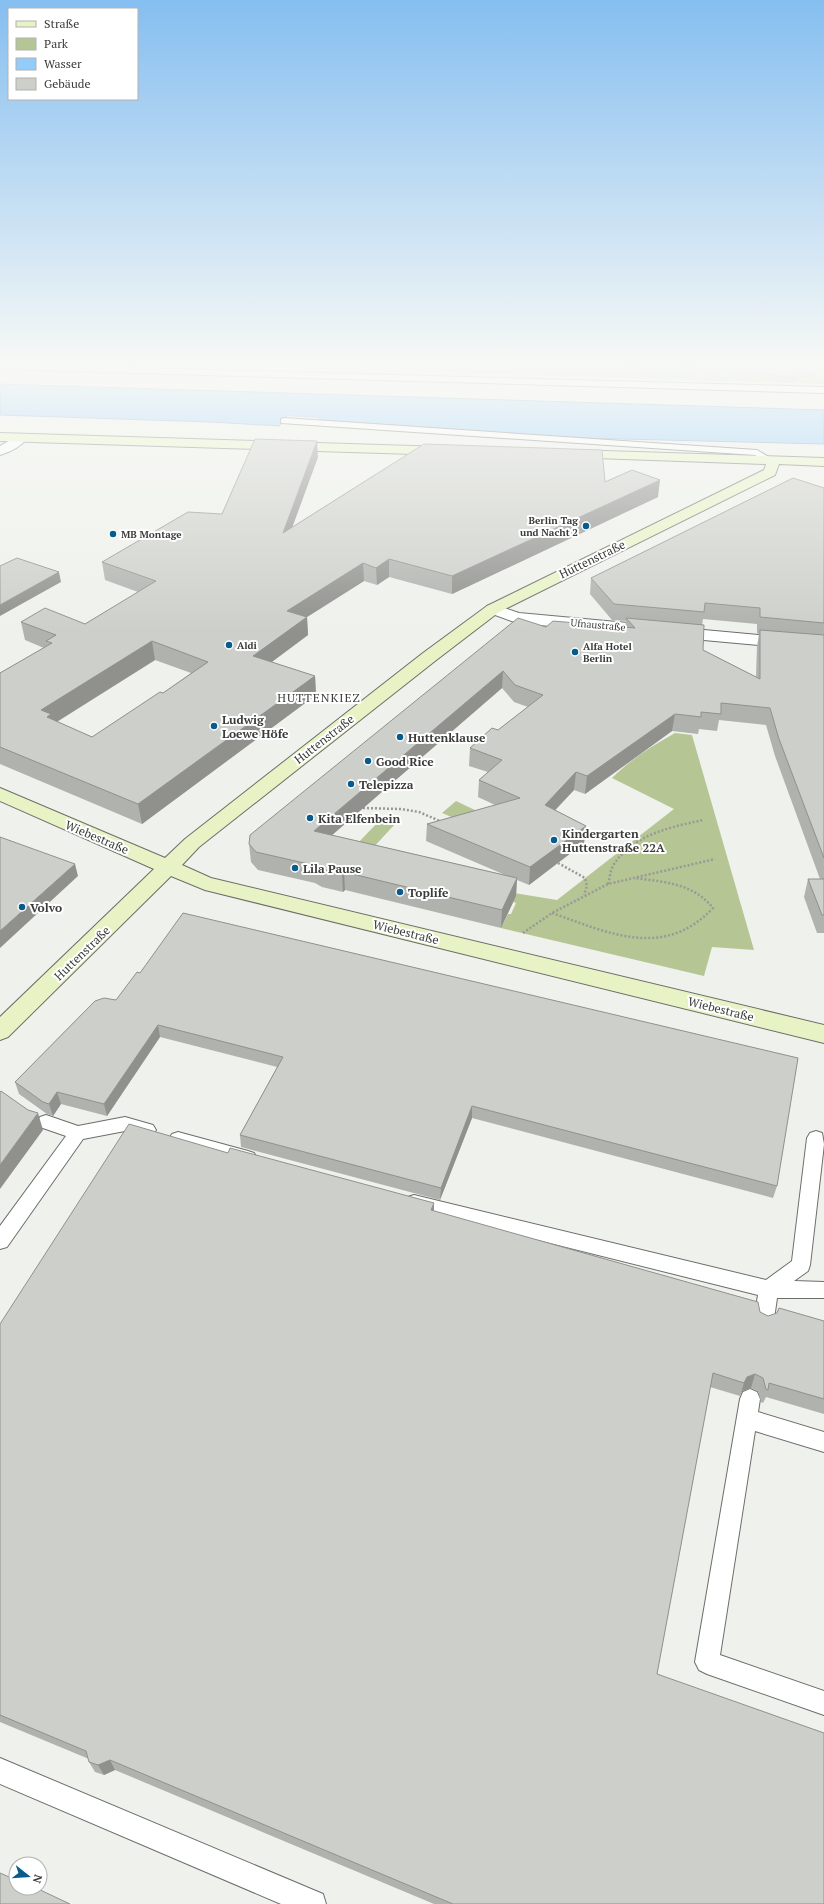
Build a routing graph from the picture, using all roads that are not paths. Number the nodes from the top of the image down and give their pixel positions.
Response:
1 (756, 453) edge
2 (564, 454) edge
3 (773, 462) junction
4 (824, 462) edge
5 (493, 609) junction
6 (824, 646) edge
7 (0, 794) edge
8 (167, 867) junction
9 (0, 1031) edge
10 (824, 1034) edge
11 (39, 1119) dead end
12 (78, 1133) junction
13 (816, 1138) dead end
14 (267, 1163) edge
15 (397, 1197) edge
16 (0, 1241) edge
17 (769, 1289) junction
18 (824, 1290) edge
19 (764, 1319) edge
20 (824, 1442) edge
21 (824, 1704) edge
22 (0, 1771) edge
23 (313, 1904) edge

1 - 3 lane
2 - 3 street
3 - 4 street
3 - 5 street, Huttenstraße
5 - 6 street, Ufnaustraße
5 - 8 street, Huttenstraße
7 - 8 street, Wiebestraße
8 - 9 street, Huttenstraße
8 - 10 street, Wiebestraße
11 - 12 lane
12 - 14 lane
12 - 16 lane
13 - 17 lane
15 - 17 lane
17 - 18 lane
17 - 19 lane
20 - 21 lane
22 - 23 lane

